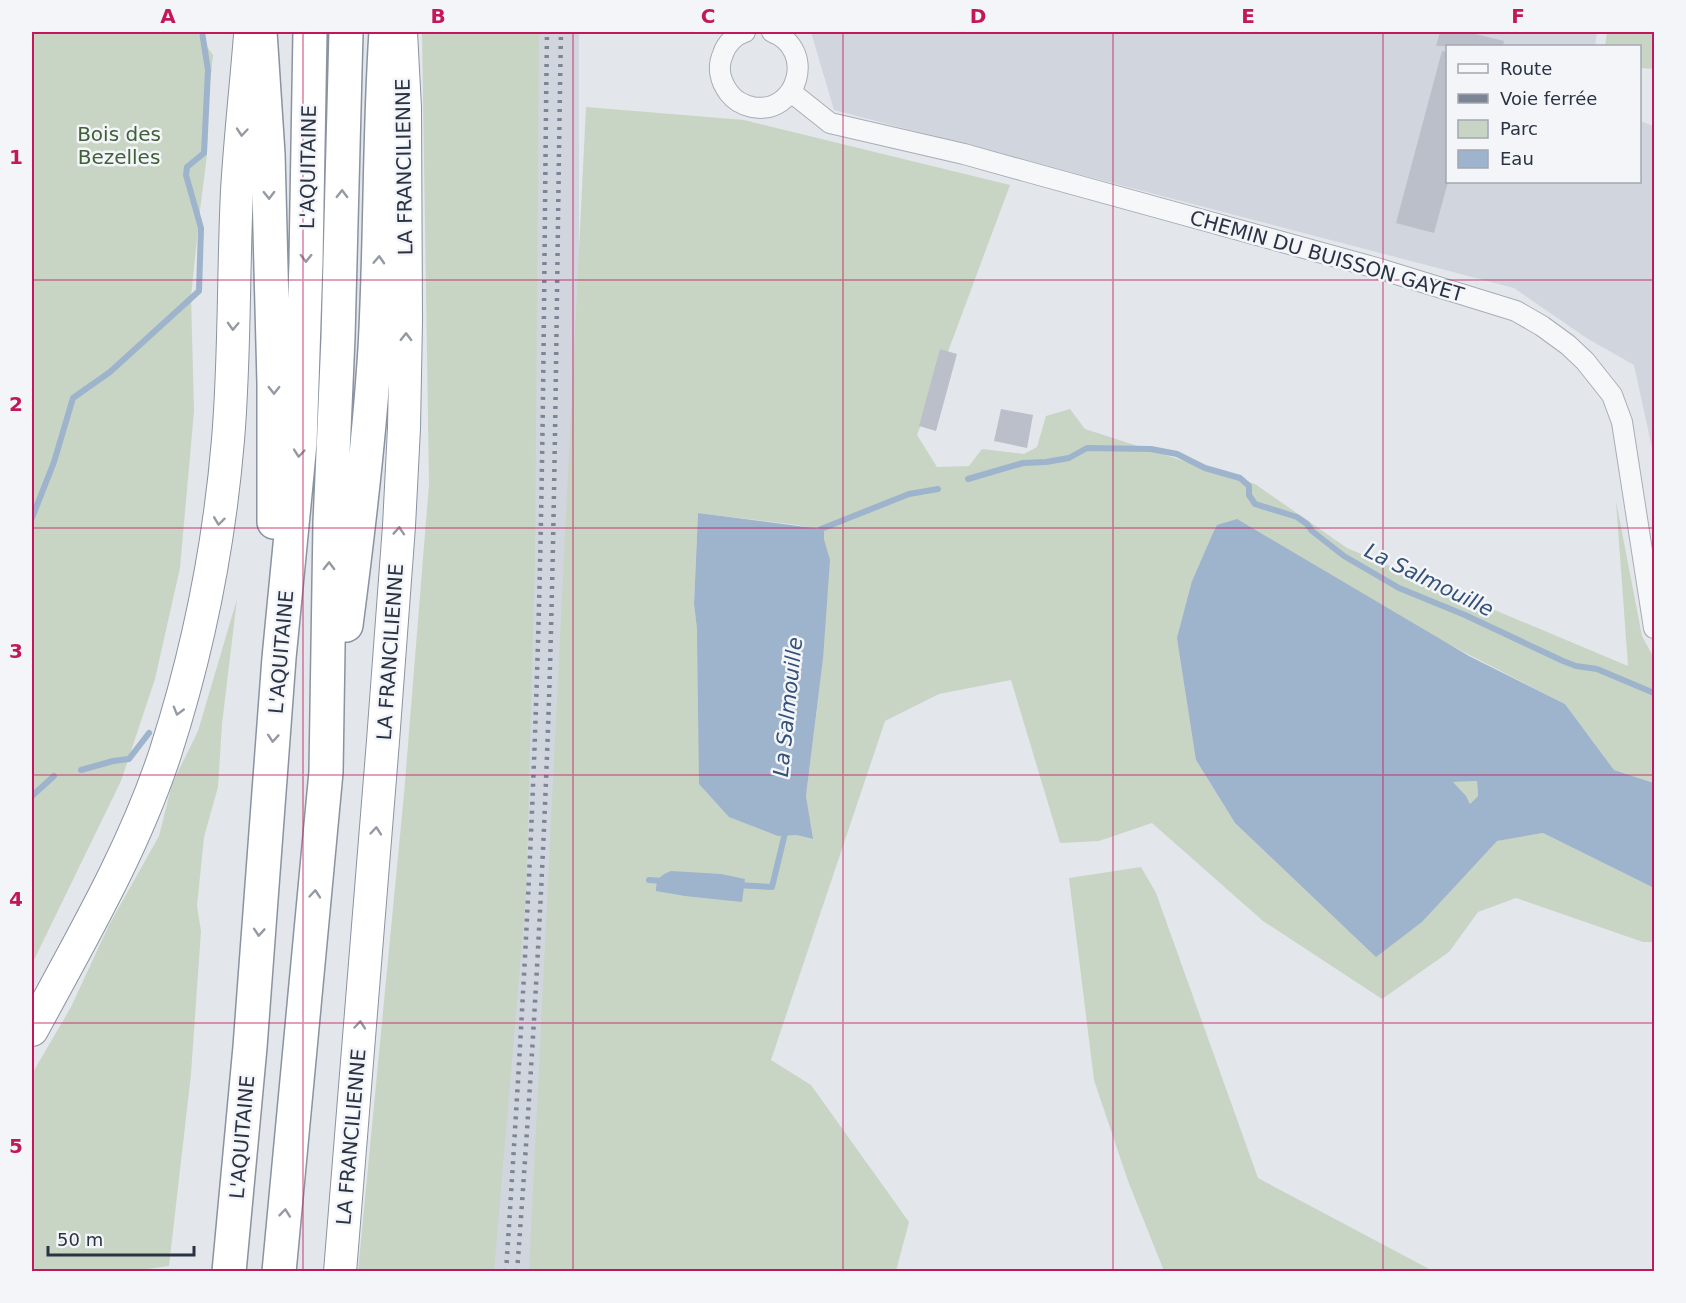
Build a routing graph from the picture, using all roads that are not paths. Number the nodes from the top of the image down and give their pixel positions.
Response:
1 (250, 32) edge
2 (260, 32) edge
3 (310, 32) edge
4 (346, 32) edge
5 (386, 32) edge
6 (401, 32) edge
7 (745, 32) edge
8 (772, 32) edge
9 (791, 92) junction
10 (1654, 628) edge
11 (279, 658) junction
12 (326, 772) junction
13 (32, 1030) edge
14 (229, 1272) edge
15 (279, 1272) edge
16 (340, 1272) edge

1 -> 13 highway
2 -> 11 highway
3 -> 11 highway, L'AQUITAINE
12 -> 4 highway, L'AQUITAINE
12 -> 5 highway
16 -> 6 highway, LA FRANCILIENNE
7 - 9 street
8 - 9 street
9 - 10 street, CHEMIN DU BUISSON GAYET
11 -> 14 highway, L'AQUITAINE
15 -> 12 highway, L'AQUITAINE

